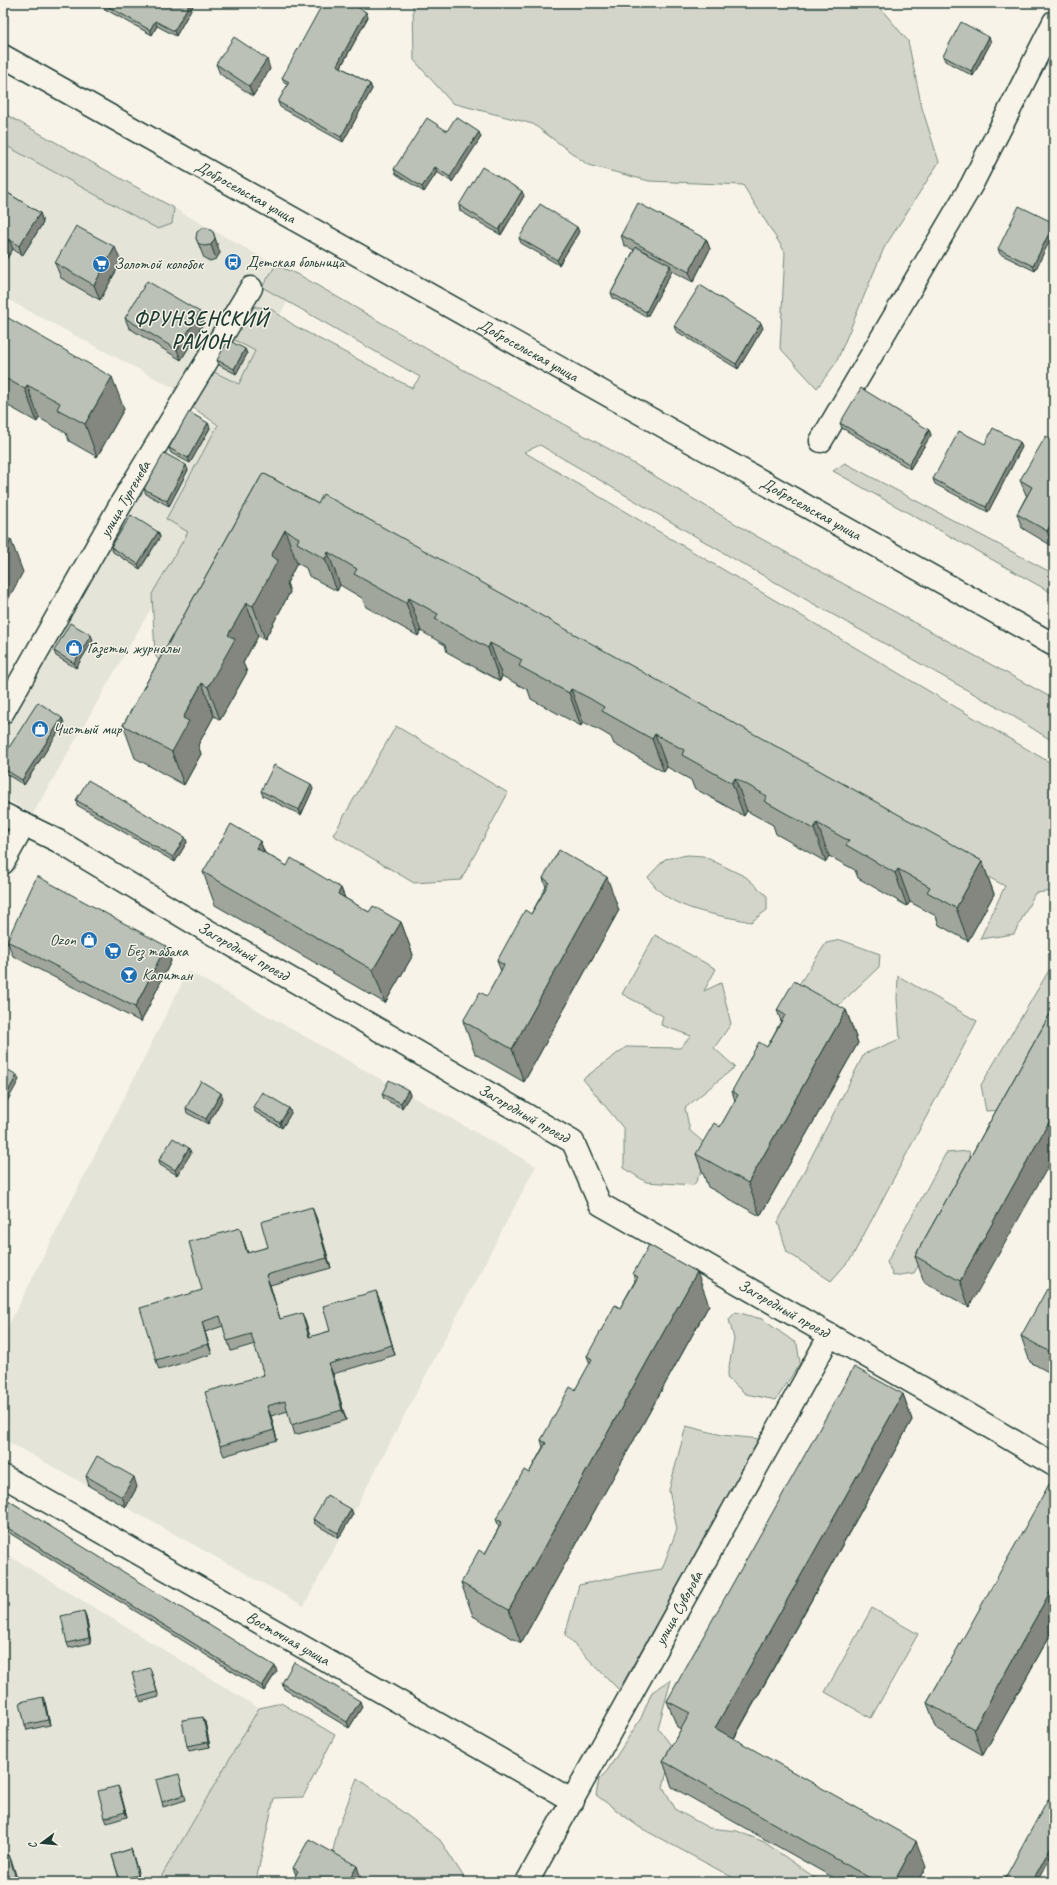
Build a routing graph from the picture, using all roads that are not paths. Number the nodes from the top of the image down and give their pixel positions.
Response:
1 (1054, 22) edge
2 (3, 56) edge
3 (251, 288) dead end
4 (821, 441) dead end
5 (1054, 645) edge
6 (3, 712) edge
7 (3, 814) edge
8 (24, 825) junction
9 (3, 863) edge
10 (830, 1335) junction
11 (1054, 1465) edge
12 (3, 1476) edge
13 (573, 1801) junction
14 (528, 1882) edge

1 - 4 street
2 - 5 street, Добросельская улица
3 - 6 street, улица Тургенева
7 - 8 street, Загородный проезд
8 - 9 street
8 - 10 street, Загородный проезд
10 - 11 street, Загородный проезд
10 - 13 street, улица Суворова
12 - 13 street, Восточная улица
13 - 14 street, улица Суворова

